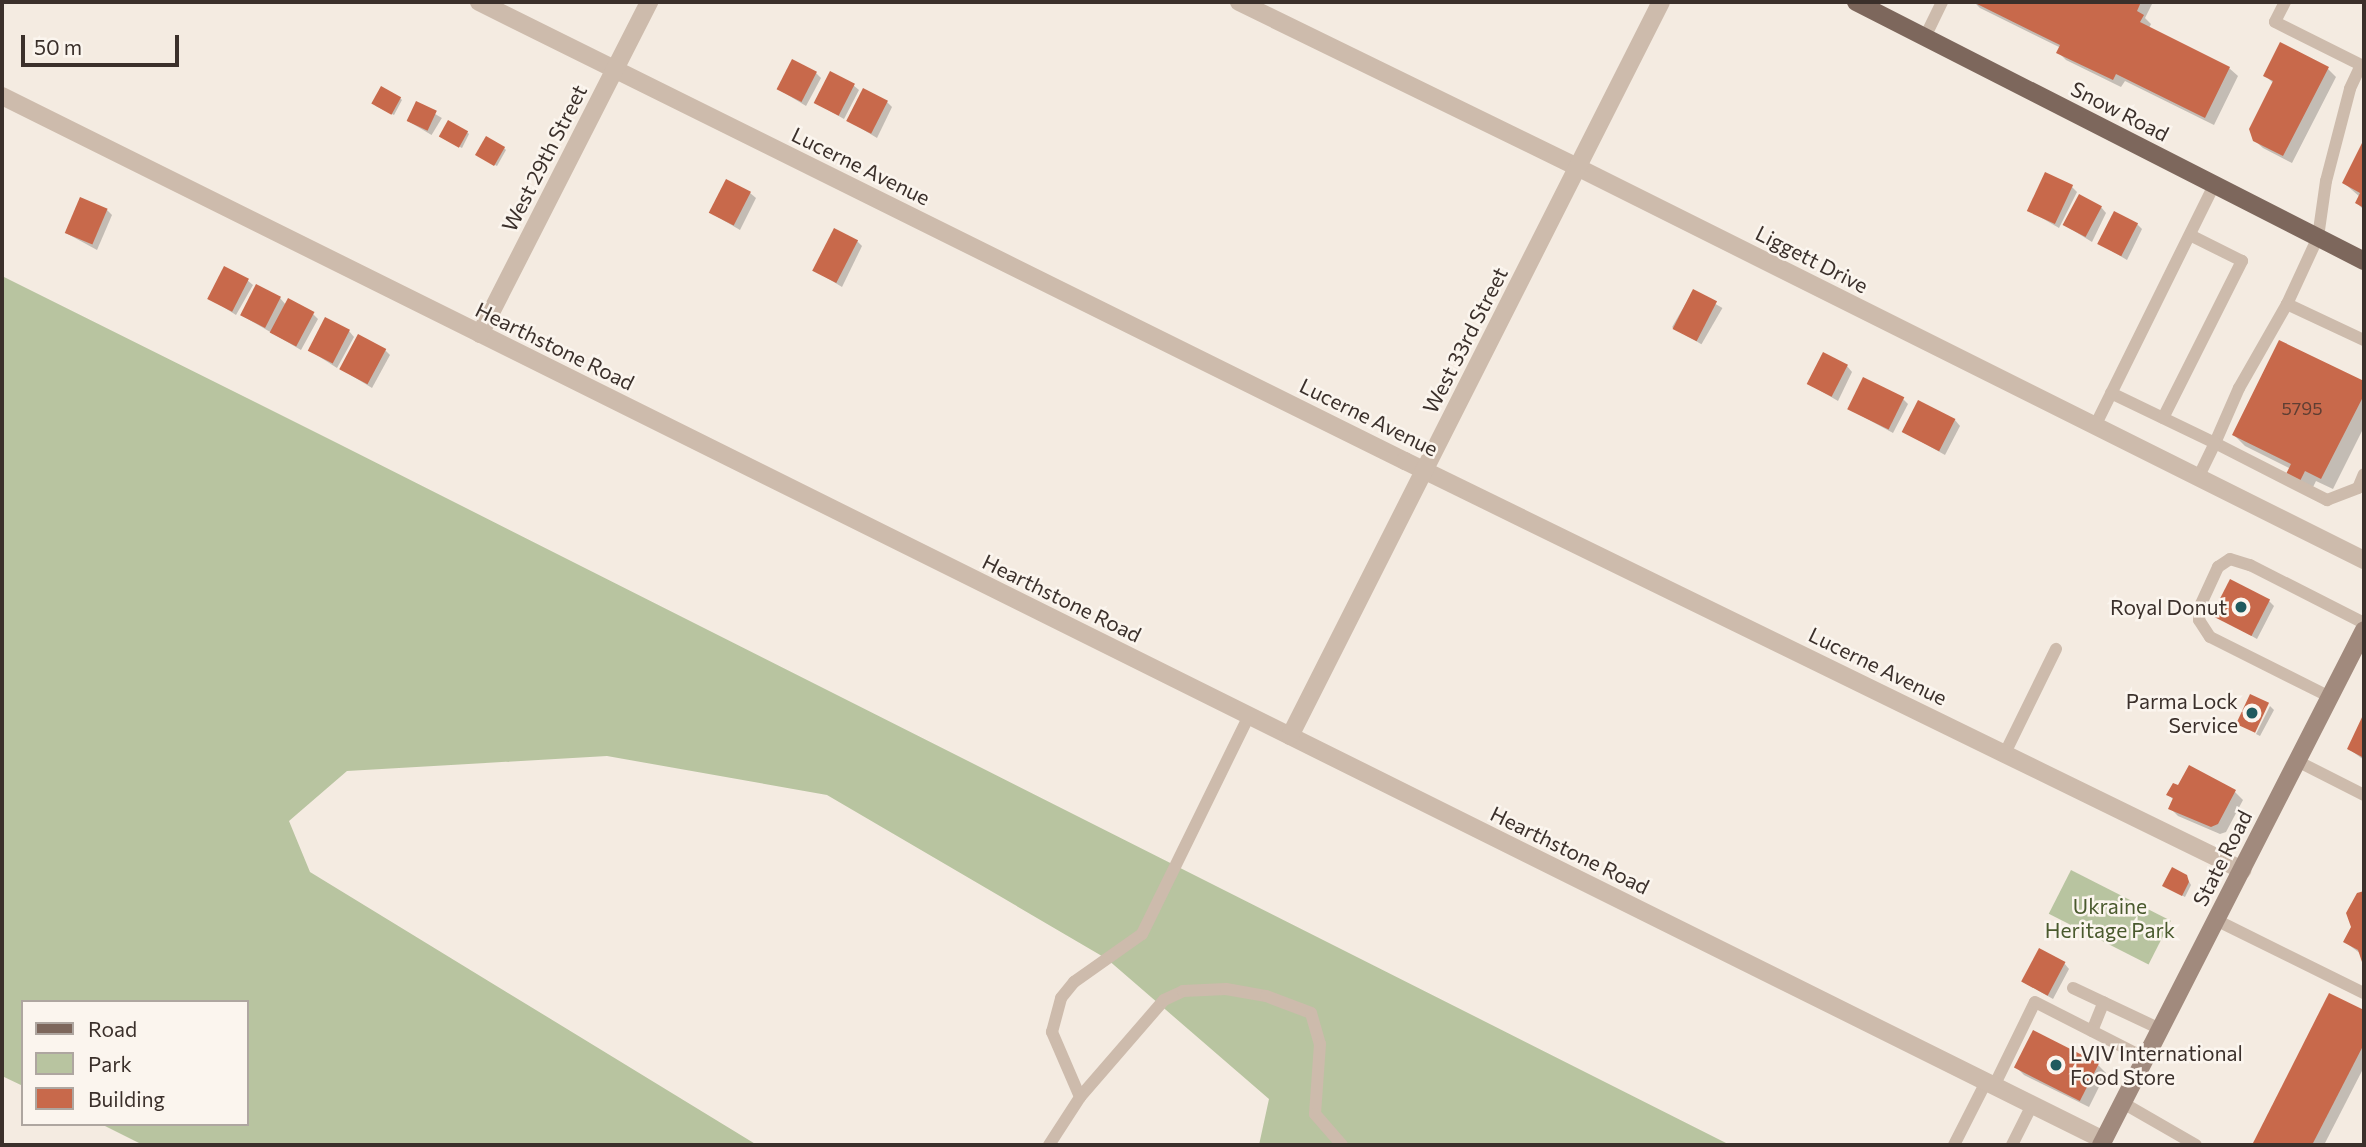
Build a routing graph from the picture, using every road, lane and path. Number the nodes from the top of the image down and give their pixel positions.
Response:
1 (479, 2) edge
2 (649, 2) edge
3 (1239, 2) edge
4 (1661, 2) edge
5 (1856, 2) edge
6 (1942, 2) edge
7 (2284, 2) edge
8 (1925, 37) junction
9 (2362, 62) edge
10 (614, 68) junction
11 (2, 96) edge
12 (1577, 167) junction
13 (2214, 185) junction
14 (2190, 235) junction
15 (2318, 237) junction
16 (2364, 261) edge
17 (2287, 304) junction
18 (480, 334) junction
19 (2364, 340) edge
20 (2111, 393) junction
21 (2163, 418) junction
22 (2095, 426) junction
23 (2215, 443) junction
24 (1424, 470) junction
25 (2364, 474) edge
26 (2198, 478) junction
27 (2361, 489) edge
28 (2364, 561) edge
29 (2364, 623) edge
30 (2362, 641) edge
31 (2056, 649) dead end
32 (2330, 697) junction
33 (1249, 716) junction
34 (1290, 736) junction
35 (2005, 753) junction
36 (2297, 761) junction
37 (2364, 795) edge
38 (2242, 870) junction
39 (2216, 920) junction
40 (2073, 988) dead end
41 (2364, 993) edge
42 (2105, 1002) junction
43 (2160, 1029) junction
44 (2092, 1031) junction
45 (2145, 1058) junction
46 (1990, 1084) junction
47 (1080, 1097) junction
48 (2123, 1103) junction
49 (2032, 1104) junction
50 (2102, 1143) edge
51 (1049, 1145) edge
52 (1342, 1145) edge
53 (1954, 1145) edge
54 (2012, 1145) edge
55 (2196, 1145) edge

1 - 10 street, Lucerne Avenue
2 - 10 street, West 29th Street
3 - 12 street, Liggett Drive
4 - 12 street, West 33rd Street
5 - 8 main road, Snow Road
6 - 8 lane
7 - 9 lane
8 - 13 main road, Snow Road
9 - 15 lane
10 - 18 street, West 29th Street
10 - 24 street, Lucerne Avenue
11 - 18 street, Hearthstone Road
12 - 22 street, Liggett Drive
12 - 24 street, West 33rd Street
13 - 14 lane
13 - 15 main road, Snow Road
14 - 20 lane
14 - 21 lane
15 - 16 main road, Snow Road
15 - 17 lane
17 - 19 lane
17 - 23 lane
18 - 33 street, Hearthstone Road
20 - 21 lane
20 - 22 lane
21 - 23 lane
22 - 26 street, Liggett Drive
23 - 26 lane
23 - 27 lane
24 - 34 street, West 33rd Street
24 - 35 street, Lucerne Avenue
25 - 27 lane
26 - 28 street, Liggett Drive
29 - 32 lane
30 - 32 main road, State Road
31 - 35 lane
32 - 36 main road, State Road
33 - 34 street, Hearthstone Road
33 - 47 lane
34 - 46 street, Hearthstone Road
35 - 38 street, Lucerne Avenue
36 - 37 lane
36 - 38 main road, State Road
38 - 39 main road, State Road
39 - 41 lane
39 - 43 main road, State Road
40 - 42 lane
42 - 43 lane
42 - 44 lane
43 - 45 main road, State Road
44 - 45 lane
44 - 46 lane
45 - 48 main road, State Road
46 - 49 street, Hearthstone Road
46 - 53 lane
47 - 51 lane
47 - 52 lane
48 - 50 main road, State Road
48 - 55 lane
49 - 50 street, Hearthstone Road
49 - 54 lane

